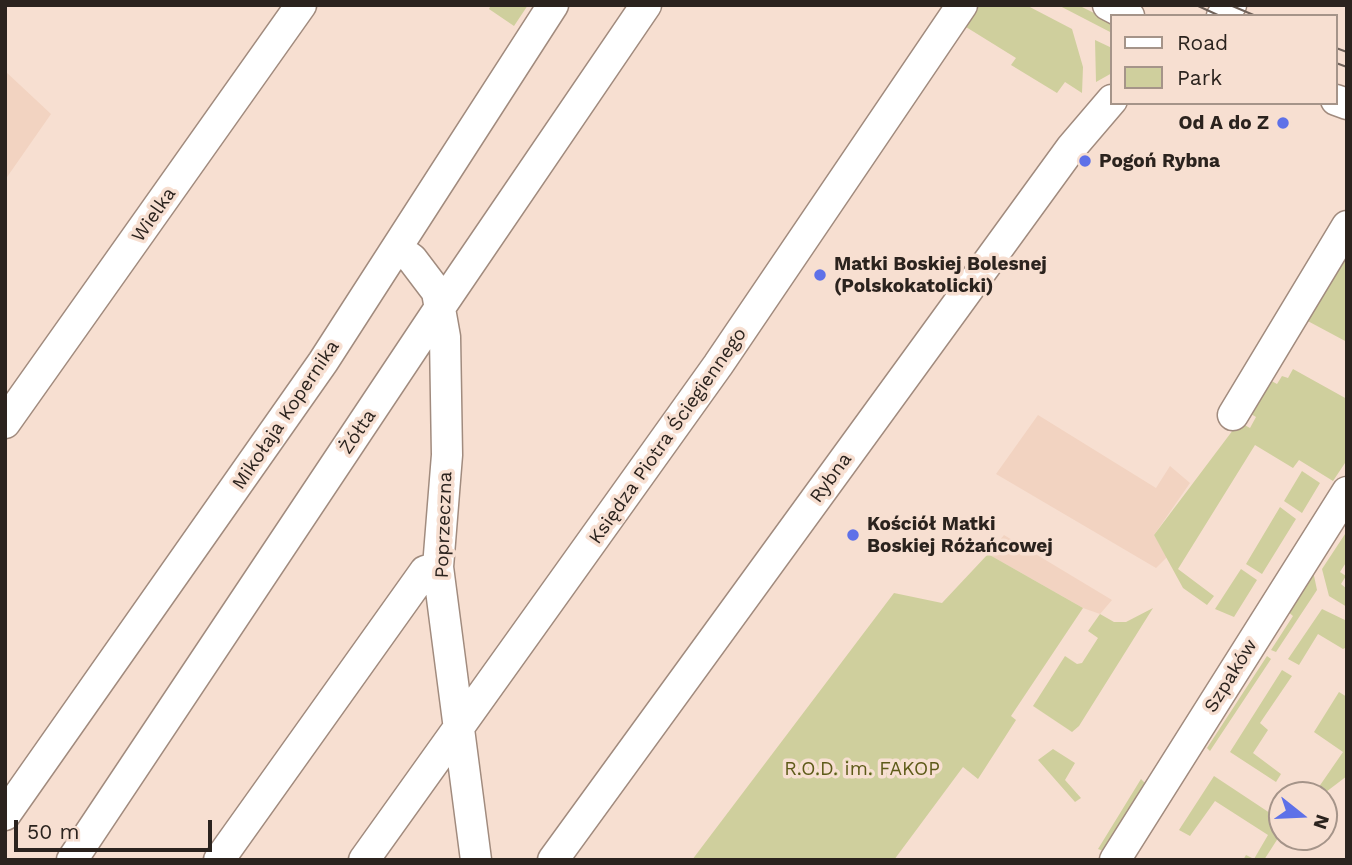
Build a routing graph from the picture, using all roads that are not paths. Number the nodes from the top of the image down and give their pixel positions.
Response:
1 (301, 5) edge
2 (553, 5) edge
3 (646, 5) edge
4 (962, 5) edge
5 (1108, 5) edge
6 (1125, 14) edge
7 (1110, 102) edge
8 (1347, 226) edge
9 (397, 248) junction
10 (439, 309) junction
11 (1233, 415) dead end
12 (5, 423) edge
13 (1347, 492) edge
14 (438, 567) junction
15 (460, 726) junction
16 (5, 815) edge
17 (72, 860) edge
18 (219, 860) edge
19 (364, 860) edge
20 (476, 860) edge
21 (553, 860) edge
22 (1115, 860) edge

1 - 12 street, Wielka
2 - 9 street, Mikołaja Kopernika
3 - 10 street, Żółta
4 - 15 street, Księdza Piotra Ściegiennego
5 - 6 street
7 - 21 street, Rybna
8 - 11 street
9 - 10 street, Poprzeczna
9 - 16 street, Mikołaja Kopernika
10 - 14 street, Poprzeczna
10 - 17 street, Żółta
13 - 22 street, Szpaków
14 - 15 street, Poprzeczna
14 - 18 street
15 - 19 street, Księdza Piotra Ściegiennego
15 - 20 street, Poprzeczna

